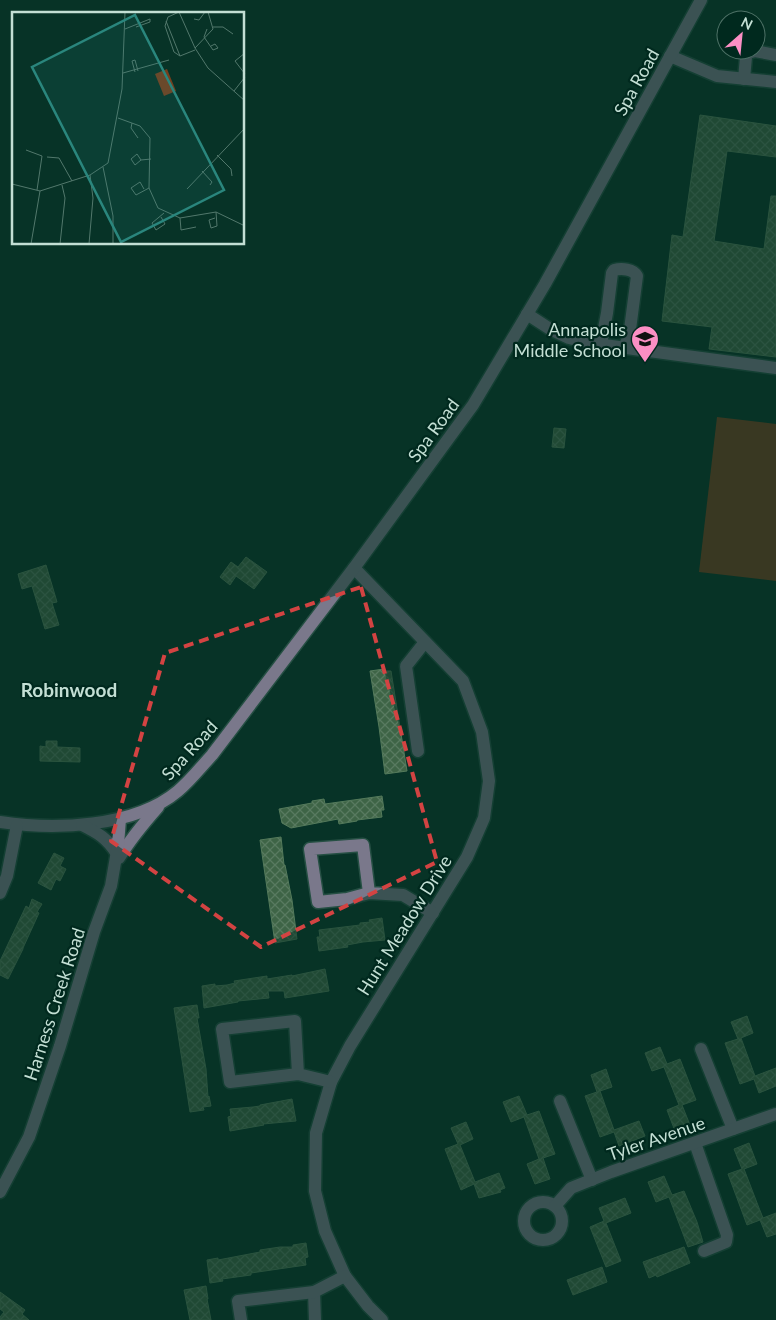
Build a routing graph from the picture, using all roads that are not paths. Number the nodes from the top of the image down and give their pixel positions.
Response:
1 (701, 0) edge
2 (776, 55) edge
3 (670, 56) junction
4 (744, 79) junction
5 (776, 82) edge
6 (527, 314) junction
7 (600, 344) junction
8 (624, 347) junction
9 (776, 368) edge
10 (354, 568) junction
11 (425, 642) junction
12 (418, 751) dead end
13 (164, 800) junction
14 (120, 819) junction
15 (0, 822) edge
16 (17, 824) junction
17 (82, 825) junction
18 (117, 858) junction
19 (0, 892) edge
20 (369, 893) junction
21 (433, 913) junction
22 (701, 1049) dead end
23 (298, 1074) junction
24 (331, 1082) junction
25 (560, 1101) dead end
26 (776, 1114) edge
27 (733, 1129) junction
28 (695, 1142) junction
29 (592, 1180) junction
30 (0, 1192) edge
31 (555, 1206) dead end
32 (704, 1251) dead end
33 (345, 1276) junction
34 (314, 1292) junction
35 (241, 1320) edge
36 (315, 1320) edge
37 (382, 1320) edge

1 - 3 street, Spa Road
2 - 4 street
3 - 4 street
3 - 6 street, Spa Road
4 - 5 street
6 - 7 street
6 - 10 street, Spa Road
7 - 8 street
7 - 8 street
8 - 9 street
10 - 11 street, Hunt Meadow Drive
10 - 13 street, Spa Road
11 - 12 street
11 - 21 street, Hunt Meadow Drive
13 - 14 street, Spa Road
13 - 18 street
14 - 17 street, Spa Road
14 - 18 street, Harness Creek Road
15 - 16 street, Spa Road
16 - 17 street, Spa Road
16 - 19 street
17 - 18 street
18 - 30 street, Harness Creek Road
20 - 20 street
20 - 21 street
21 - 24 street, Hunt Meadow Drive
22 - 27 street
23 - 23 street
23 - 24 street
24 - 33 street, Hunt Meadow Drive
25 - 29 street
26 - 27 street, Tyler Avenue
27 - 28 street, Tyler Avenue
28 - 29 street, Tyler Avenue
28 - 32 street
29 - 31 street, Tyler Avenue
33 - 34 street
33 - 37 street, Hunt Meadow Drive
34 - 35 street
34 - 36 street

